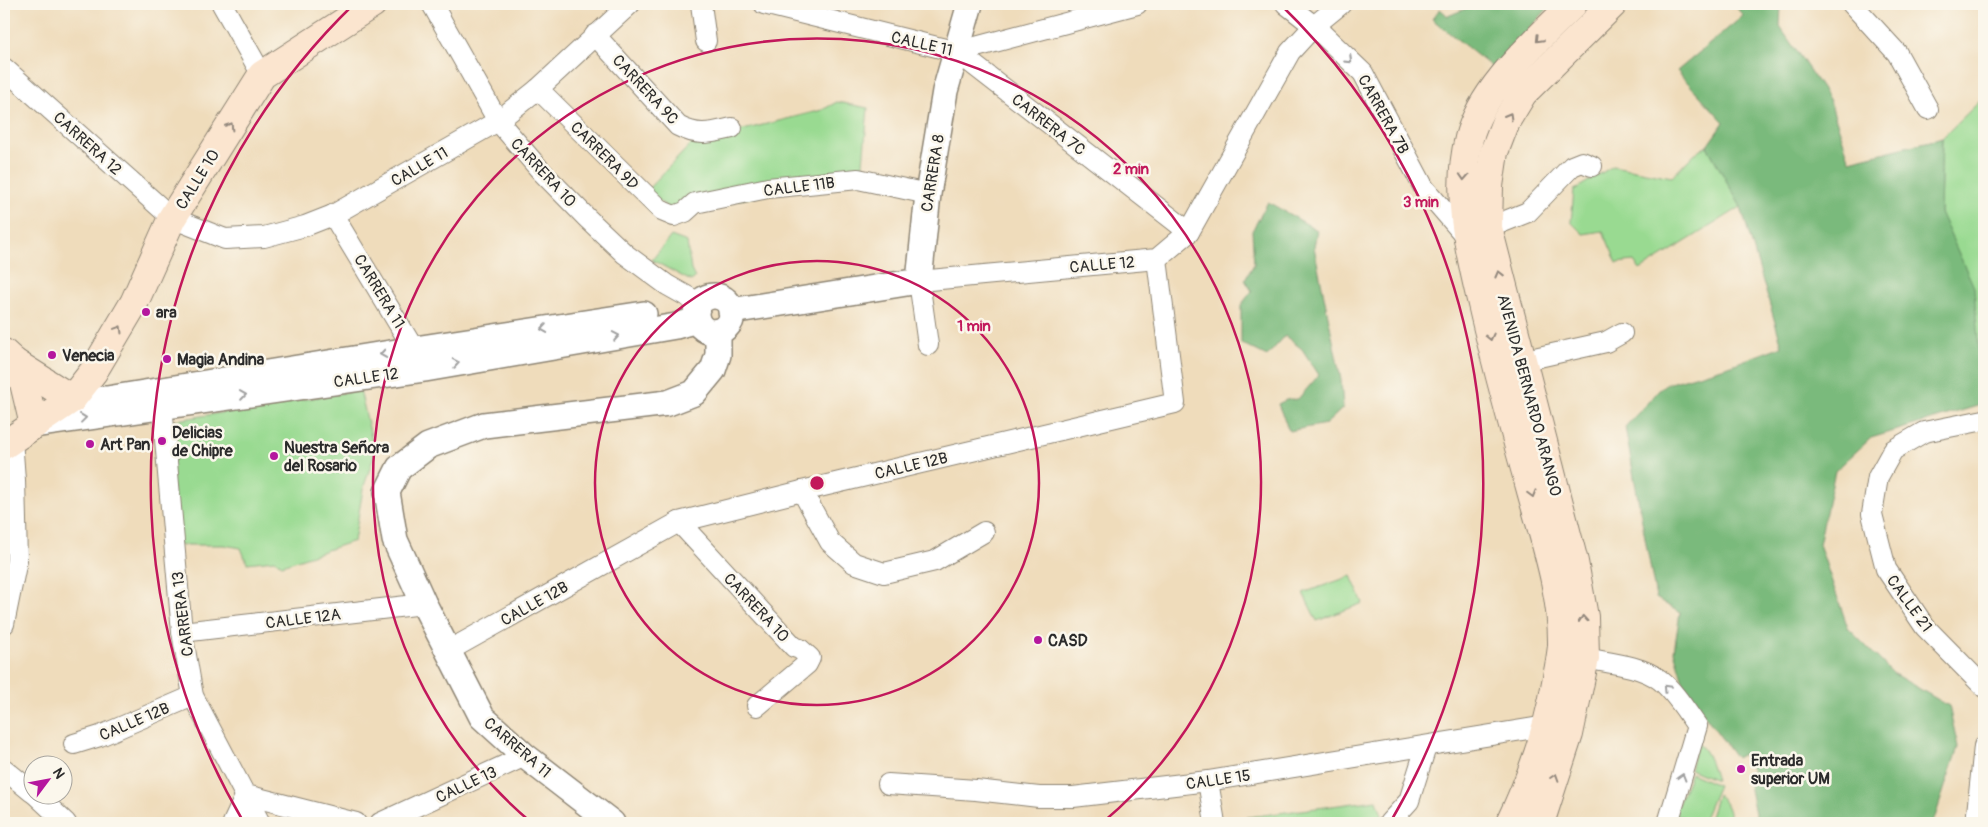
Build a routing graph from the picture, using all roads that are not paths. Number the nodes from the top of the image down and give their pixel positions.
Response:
1 (222, 4) edge
2 (372, 4) edge
3 (432, 4) edge
4 (630, 4) edge
5 (701, 4) edge
6 (764, 4) edge
7 (970, 4) edge
8 (1137, 4) edge
9 (1286, 4) edge
10 (1341, 4) edge
11 (1573, 4) edge
12 (1613, 4) edge
13 (1852, 4) edge
14 (809, 9) edge
15 (1314, 26) junction
16 (595, 35) junction
17 (706, 41) dead end
18 (957, 52) junction
19 (4, 68) edge
20 (262, 75) junction
21 (538, 89) junction
22 (1928, 109) dead end
23 (498, 121) junction
24 (732, 128) dead end
25 (1592, 166) dead end
26 (928, 194) junction
27 (333, 215) junction
28 (674, 216) joint
29 (172, 218) junction
30 (1189, 232) junction
31 (1477, 233) junction
32 (1157, 259) junction
33 (919, 281) junction
34 (708, 315) junction
35 (1622, 333) dead end
36 (928, 345) dead end
37 (9, 358) edge
38 (420, 359) junction
39 (1521, 361) junction
40 (162, 398) junction
41 (72, 399) junction
42 (1984, 420) edge
43 (34, 424) junction
44 (8, 442) edge
45 (802, 491) junction
46 (679, 522) junction
47 (984, 532) dead end
48 (424, 604) junction
49 (4, 624) edge
50 (182, 632) junction
51 (448, 651) junction
52 (1585, 658) junction
53 (1984, 688) edge
54 (193, 696) junction
55 (757, 706) dead end
56 (1546, 726) junction
57 (74, 744) dead end
58 (1984, 746) edge
59 (1426, 747) junction
60 (525, 756) junction
61 (4, 769) edge
62 (1208, 781) junction
63 (22, 783) edge
64 (888, 784) dead end
65 (246, 795) junction
66 (46, 804) edge
67 (66, 823) edge
68 (233, 823) edge
69 (260, 823) edge
70 (356, 823) edge
71 (380, 823) edge
72 (612, 823) edge
73 (1215, 823) edge
74 (1389, 823) edge
75 (1510, 823) edge
76 (1540, 823) edge
77 (1668, 823) edge
78 (1976, 823) edge

1 - 20 street
2 - 20 main road, CALLE 10
3 - 23 street, CARRERA 10
4 - 16 street, CALLE 11
5 - 17 street
6 - 14 street, CALLE 11
7 - 18 street, CARRERA 8
8 - 18 street, CALLE 11
9 - 15 street, CARRERA 7B
10 - 15 street, CALLE 12
11 -> 31 main road, AVENIDA BERNARDO ARANGO
31 -> 12 main road, AVENIDA BERNARDO ARANGO
13 - 22 street
14 - 18 street, CALLE 11
15 - 30 street, CALLE 12
15 -> 31 street, CARRERA 7B
16 - 21 street, CALLE 11
16 - 24 street, CARRERA 9C
18 - 26 street, CARRERA 8
18 - 30 street, CARRERA 7C
19 - 29 street, CARRERA 12
29 -> 20 main road, CALLE 10
21 - 23 street, CALLE 11
21 - 28 street, CARRERA 9D
23 - 27 street, CALLE 11
23 - 34 street, CARRERA 10
25 - 31 street
26 - 28 street, CALLE 11B
26 - 33 street, CARRERA 8
27 - 29 street, CALLE 11
27 - 38 street, CARRERA 11
41 -> 29 main road, CALLE 10
30 - 32 street, CALLE 12
39 -> 31 main road, AVENIDA BERNARDO ARANGO
31 -> 56 main road, AVENIDA BERNARDO ARANGO
32 - 33 street, CALLE 12
32 - 45 street, CALLE 12B
33 - 34 street, CALLE 12
33 - 36 street, CARRERA 8
34 - 38 street, CALLE 12
34 - 48 street
35 - 39 street
37 - 41 main road
37 - 43 main road
38 - 40 street, CALLE 12
52 -> 39 main road, AVENIDA BERNARDO ARANGO
40 - 41 street, CALLE 12
43 -> 40 street, CALLE 12
40 - 50 street, CARRERA 13
41 - 43 main road, CALLE 10
42 - 53 street, CALLE 21
43 - 44 main road, CALLE 10
44 - 49 street
45 - 46 street, CALLE 12B
45 - 47 street
46 - 51 street, CALLE 12B
46 - 55 street, CARRERA 10
48 - 50 street, CALLE 12A
48 - 51 street
50 - 54 street, CARRERA 13
51 - 60 street, CARRERA 11
76 -> 52 main road, AVENIDA BERNARDO ARANGO
77 -> 52 street
54 - 57 street, CALLE 12B
54 - 65 street, CARRERA 13
56 - 59 street, CALLE 15
56 - 75 main road, AVENIDA BERNARDO ARANGO
58 - 78 street
59 - 62 street, CALLE 15
59 - 74 street
60 - 71 street, CALLE 13
60 - 72 street, CARRERA 11
61 - 63 street
62 - 64 street, CALLE 15
62 - 73 street
65 - 68 street
65 - 69 street, CARRERA 13
65 - 70 street
66 - 67 street

